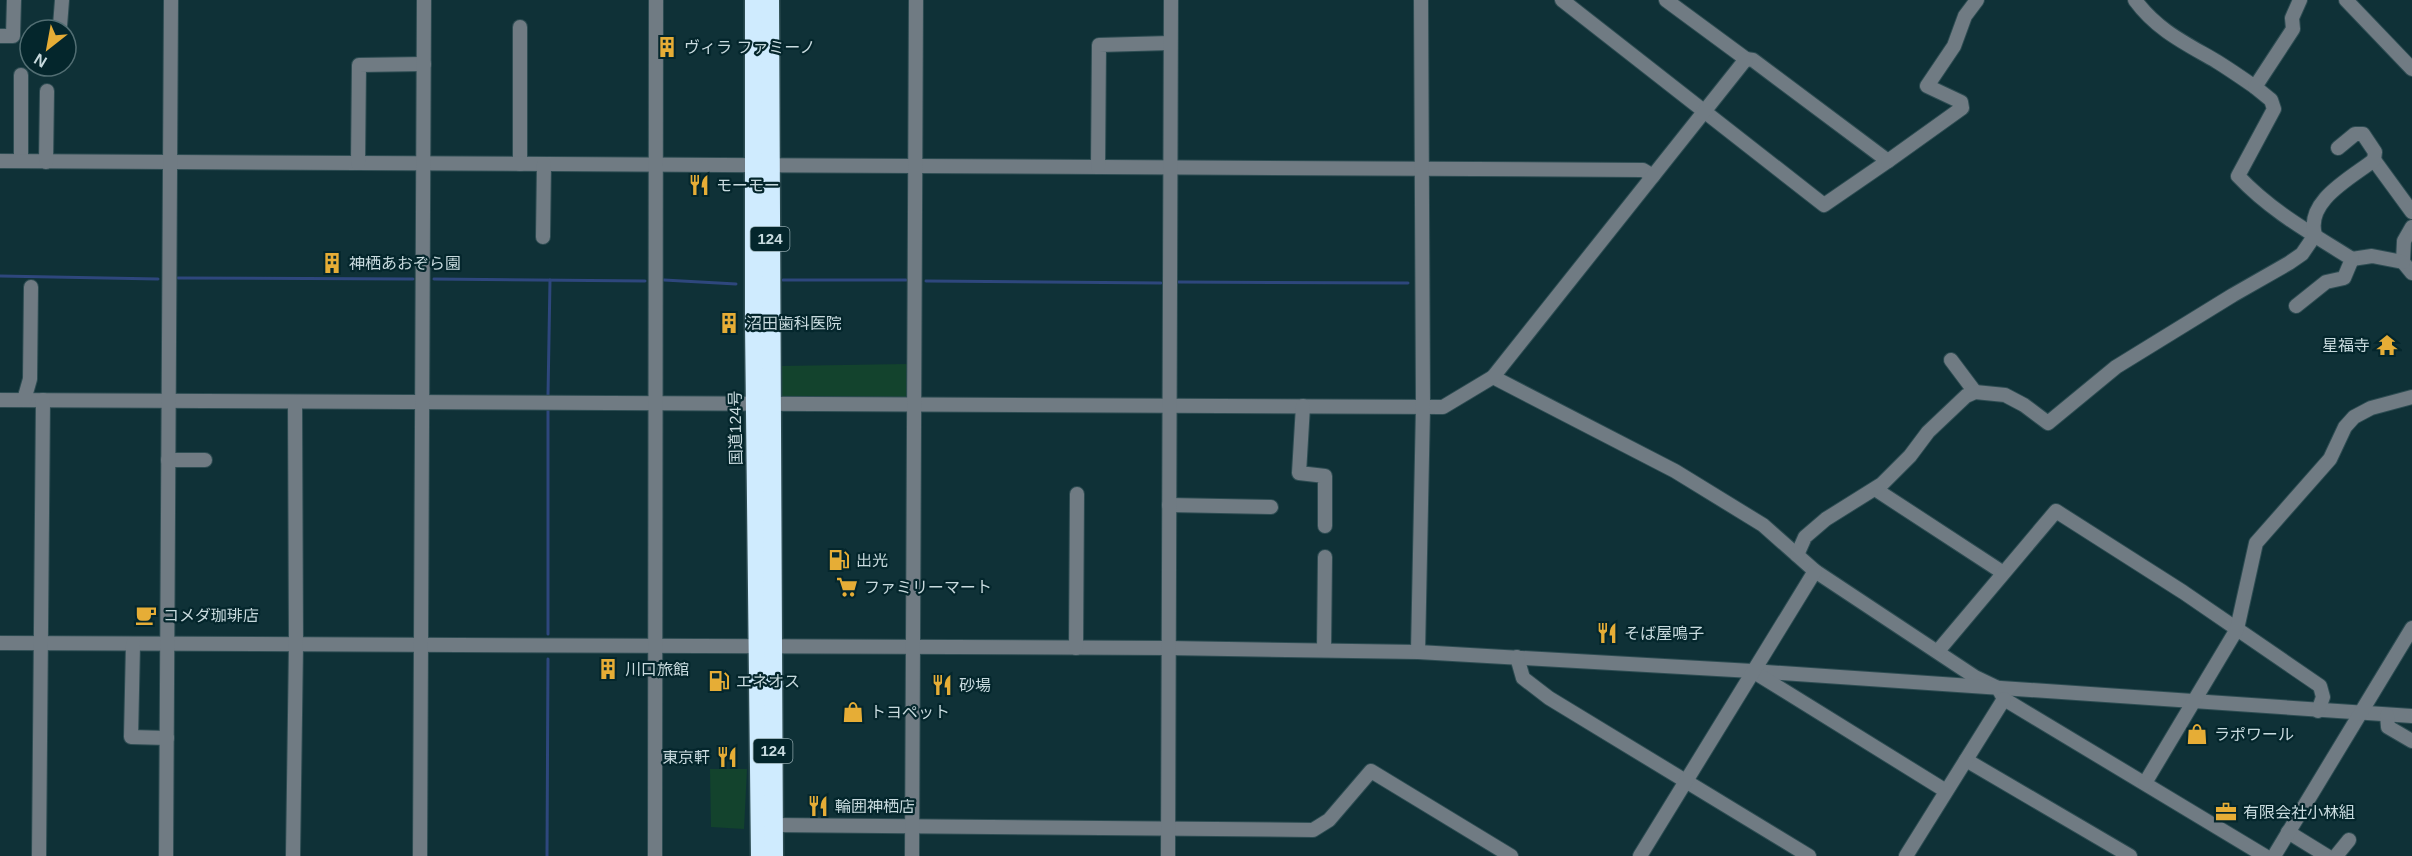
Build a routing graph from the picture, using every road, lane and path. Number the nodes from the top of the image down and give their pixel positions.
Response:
1 (14, 0) edge
2 (62, 0) edge
3 (171, 0) edge
4 (424, 0) edge
5 (656, 0) edge
6 (754, 0) edge
7 (770, 0) edge
8 (916, 0) edge
9 (1171, 0) edge
10 (1421, 0) edge
11 (1562, 0) edge
12 (1666, 0) edge
13 (1977, 0) edge
14 (2135, 0) edge
15 (2300, 0) edge
16 (2346, 0) edge
17 (61, 18) edge
18 (520, 27) dead end
19 (0, 36) edge
20 (1170, 43) junction
21 (1746, 59) junction
22 (424, 64) junction
23 (2412, 69) edge
24 (21, 78) edge
25 (2255, 87) junction
26 (47, 91) dead end
27 (1704, 111) junction
28 (2338, 148) dead end
29 (2374, 160) junction
30 (0, 161) edge
31 (21, 161) junction
32 (1888, 161) junction
33 (46, 162) junction
34 (170, 162) junction
35 (358, 163) junction
36 (423, 163) junction
37 (520, 164) junction
38 (544, 164) junction
39 (656, 164) junction
40 (762, 166) junction
41 (916, 166) junction
42 (1098, 167) junction
43 (1169, 167) junction
44 (1421, 168) junction
45 (1653, 176) junction
46 (2412, 212) edge
47 (2412, 227) edge
48 (2315, 235) junction
49 (543, 237) dead end
50 (2352, 259) junction
51 (2407, 267) edge
52 (31, 287) dead end
53 (2296, 306) dead end
54 (1951, 360) dead end
55 (1492, 377) junction
56 (1975, 392) junction
57 (2412, 397) edge
58 (0, 400) edge
59 (24, 400) junction
60 (43, 400) junction
61 (168, 402) junction
62 (295, 402) junction
63 (422, 402) junction
64 (762, 403) junction
65 (656, 404) junction
66 (915, 405) junction
67 (1170, 406) junction
68 (1303, 406) junction
69 (1423, 407) junction
70 (168, 460) junction
71 (205, 460) dead end
72 (1875, 489) junction
73 (1077, 494) dead end
74 (1169, 505) junction
75 (1271, 507) dead end
76 (1325, 526) dead end
77 (1797, 555) junction
78 (1324, 557) dead end
79 (1815, 570) junction
80 (2002, 572) junction
81 (2412, 628) edge
82 (2237, 629) junction
83 (0, 643) edge
84 (41, 643) junction
85 (133, 644) junction
86 (167, 644) junction
87 (296, 645) junction
88 (420, 645) junction
89 (655, 646) junction
90 (765, 647) junction
91 (913, 648) junction
92 (1076, 648) junction
93 (1168, 648) junction
94 (1324, 650) junction
95 (1938, 651) junction
96 (1418, 652) junction
97 (1517, 657) junction
98 (1752, 671) junction
99 (2001, 693) junction
100 (2193, 701) junction
101 (2318, 711) junction
102 (2359, 713) junction
103 (2387, 715) junction
104 (2412, 716) edge
105 (167, 738) junction
106 (2412, 741) edge
107 (1966, 760) junction
108 (1687, 780) junction
109 (2145, 783) junction
110 (1946, 790) junction
111 (773, 825) junction
112 (912, 826) junction
113 (1168, 827) junction
114 (2288, 832) junction
115 (2349, 840) dead end
116 (39, 856) edge
117 (166, 856) edge
118 (294, 856) edge
119 (420, 856) edge
120 (655, 856) edge
121 (760, 856) edge
122 (774, 856) edge
123 (912, 856) edge
124 (1168, 856) edge
125 (1511, 856) edge
126 (1640, 856) edge
127 (1809, 856) edge
128 (1906, 856) edge
129 (2130, 856) edge
130 (2265, 856) edge
131 (2274, 856) edge
132 (2327, 856) edge
133 (2336, 856) edge

1 - 19 street
2 - 17 street
3 - 34 street
4 - 22 street
5 - 39 street
6 - 40 highway, 国道124号 / 124
7 - 40 highway, 国道124号 / 124
8 - 41 street
9 - 20 street
10 - 44 street
11 - 27 street
12 - 21 street
13 - 32 street
14 - 25 street
15 - 25 street
16 - 23 street
18 - 37 street
20 - 42 street
20 - 43 street
21 - 27 street
21 - 32 street
22 - 35 street
22 - 36 street
24 - 31 street
25 - 48 street
26 - 33 street
27 - 32 street
27 - 45 street
28 - 29 street
29 - 46 street
29 - 48 street
30 - 31 street
31 - 33 street
33 - 34 street
34 - 35 street
34 - 61 street
35 - 36 street
36 - 37 street
36 - 63 street
37 - 38 street
38 - 39 street
38 - 49 street
39 - 40 street
39 - 65 street
40 - 41 street
40 - 64 highway, 国道124号 / 124
41 - 42 street
41 - 66 street
42 - 43 street
43 - 44 street
43 - 67 street
44 - 45 street
44 - 69 street
45 - 55 street
47 - 51 street
48 - 50 street
48 - 56 street
50 - 51 street
50 - 53 street
52 - 59 street
54 - 56 street
55 - 69 street
55 - 77 street
56 - 72 street
57 - 82 street
58 - 59 street
59 - 60 street
60 - 61 street
60 - 84 street
61 - 62 street
61 - 70 street
62 - 63 street
62 - 87 street
63 - 65 street
63 - 88 street
64 - 65 street
64 - 66 street
64 - 90 highway, 国道124号 / 124
65 - 89 street
66 - 67 street
66 - 91 street
67 - 68 street
67 - 74 street
68 - 69 street
68 - 76 street
69 - 96 street
70 - 71 street
70 - 86 street
72 - 77 street
72 - 80 street
73 - 92 street
74 - 75 street
74 - 93 street
77 - 79 street
78 - 94 street
79 - 95 street
79 - 98 street
80 - 82 street
80 - 95 street
81 - 102 street
82 - 100 street
82 - 101 street
83 - 84 street
84 - 85 street
84 - 116 street
85 - 86 street
85 - 105 street
86 - 87 street
86 - 105 street
87 - 88 street
87 - 118 street
88 - 89 street
88 - 119 street
89 - 90 street
89 - 120 street
90 - 91 street
90 - 111 highway, 国道124号 / 124
90 - 121 highway, 国道124号 / 124
91 - 92 street
91 - 112 street
92 - 93 street
93 - 94 street
93 - 113 street
94 - 96 street
95 - 99 street
96 - 97 street
97 - 98 street
97 - 108 street
98 - 99 street
98 - 108 street
98 - 110 street
99 - 100 street
99 - 107 street
99 - 109 street
100 - 101 street
100 - 109 street
101 - 102 street
102 - 103 street
102 - 114 street
103 - 104 street
103 - 106 street
105 - 117 street
107 - 110 street
107 - 129 street
108 - 126 street
108 - 127 street
109 - 130 street
110 - 128 street
111 - 112 street
111 - 122 highway, 国道124号 / 124
112 - 113 street
112 - 123 street
113 - 124 street
113 - 125 street
114 - 131 street
114 - 132 street
115 - 133 street

